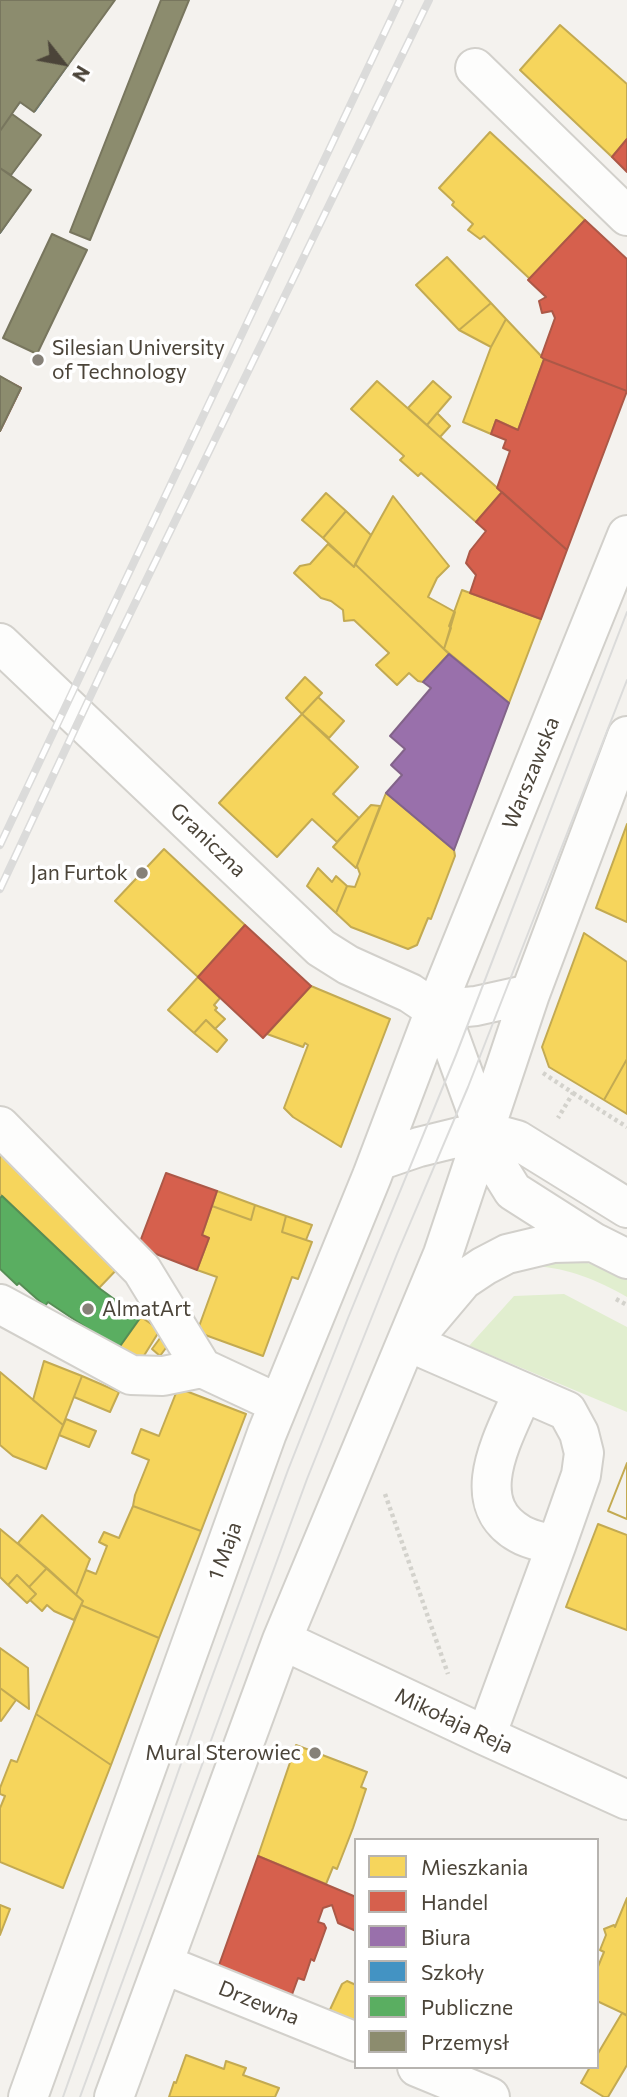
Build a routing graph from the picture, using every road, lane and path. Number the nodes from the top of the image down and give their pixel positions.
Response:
1 (475, 68) dead end
2 (627, 216) edge
3 (627, 535) edge
4 (0, 643) edge
5 (627, 736) edge
6 (530, 993) junction
7 (435, 1010) junction
8 (573, 1093) dead end
9 (0, 1126) edge
10 (627, 1127) edge
11 (484, 1130) junction
12 (378, 1161) junction
13 (627, 1208) edge
14 (593, 1242) junction
15 (627, 1259) edge
16 (0, 1304) edge
17 (404, 1353) junction
18 (202, 1368) junction
19 (523, 1392) junction
20 (280, 1401) junction
21 (382, 1483) dead end
22 (556, 1546) junction
23 (282, 1640) junction
24 (476, 1731) junction
25 (627, 1800) edge
26 (163, 1964) junction
27 (354, 2041) edge
28 (422, 2069) edge
29 (28, 2097) edge
30 (114, 2097) edge
31 (490, 2097) edge

1 - 2 street
3 - 7 street, Warszawska
4 - 7 street, Graniczna
5 - 6 street
6 - 7 street
6 - 11 street
7 - 11 street
7 - 12 street, 1 Maja
8 - 10 path
9 - 18 street
11 - 12 street
11 - 13 street
11 - 14 street
11 - 17 street
12 - 20 street, 1 Maja
14 - 15 street
14 - 17 street
16 - 18 street
17 - 19 street
17 - 23 street
18 - 20 street
19 - 22 street
19 - 22 street
20 - 29 street, 1 Maja
21 - 24 path
22 - 24 street
23 - 24 street, Mikołaja Reja
23 - 26 street
24 - 25 street, Mikołaja Reja
26 - 27 street, Drzewna
26 - 30 street
28 - 31 street

